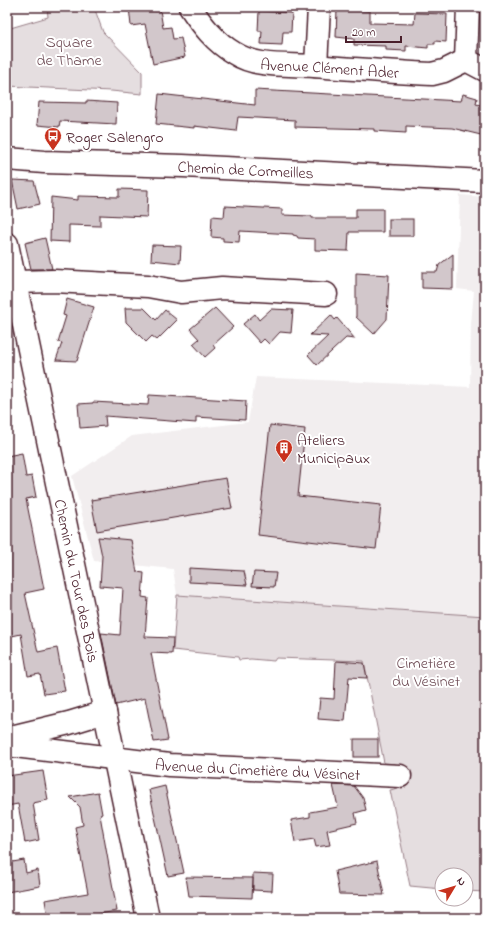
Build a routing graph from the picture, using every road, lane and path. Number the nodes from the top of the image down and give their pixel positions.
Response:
1 (190, 7) edge
2 (318, 7) edge
3 (468, 7) edge
4 (466, 60) junction
5 (316, 66) junction
6 (485, 70) edge
7 (7, 159) edge
8 (485, 181) edge
9 (7, 244) edge
10 (15, 282) junction
11 (326, 294) dead end
12 (105, 712) junction
13 (7, 738) edge
14 (7, 745) edge
15 (114, 760) junction
16 (400, 776) dead end
17 (148, 918) edge

1 - 5 street, Avenue Clément Ader
2 - 5 street
3 - 4 street
4 - 5 street, Avenue Clément Ader
4 - 6 street
7 - 8 street, Chemin de Cormeilles
9 - 10 street, Chemin du Tour des Bois
10 - 11 street
10 - 12 street, Chemin du Tour des Bois
12 - 13 street
12 - 15 street, Chemin du Tour des Bois
14 - 15 street, Avenue du Cimetière du Vésinet
15 - 16 street, Avenue du Cimetière du Vésinet
15 - 17 street, Chemin du Tour des Bois

